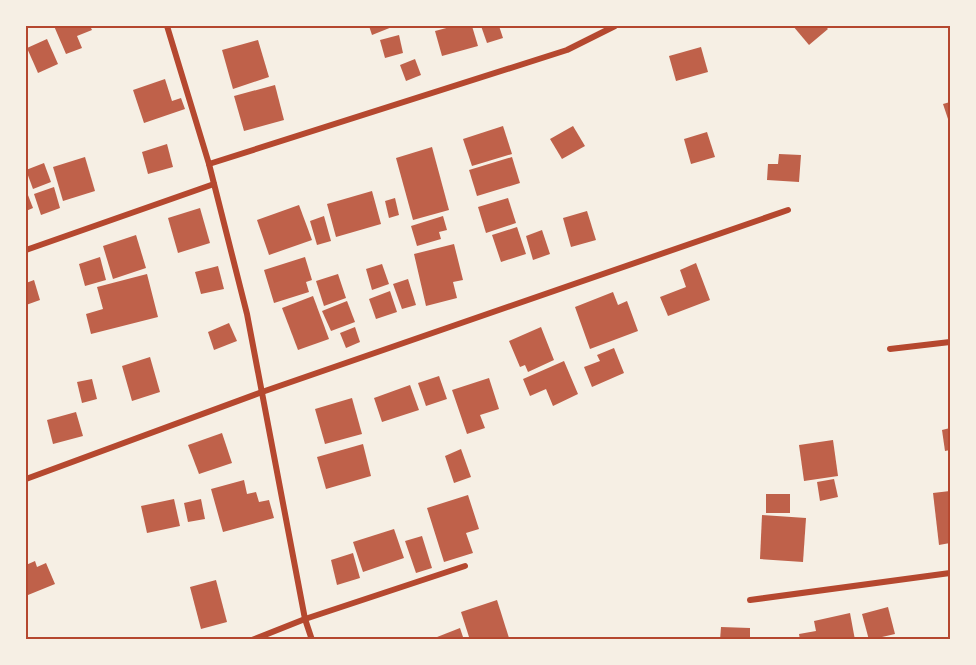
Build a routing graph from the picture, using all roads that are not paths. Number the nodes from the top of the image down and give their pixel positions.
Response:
1 (167, 26) edge
2 (615, 26) edge
3 (209, 164) junction
4 (214, 184) junction
5 (788, 210) dead end
6 (26, 250) edge
7 (951, 342) edge
8 (890, 349) dead end
9 (262, 392) junction
10 (26, 480) edge
11 (465, 566) dead end
12 (951, 573) edge
13 (750, 600) dead end
14 (305, 619) junction
15 (252, 639) edge
16 (312, 639) edge

1 - 3 street
2 - 3 street
3 - 4 street
4 - 6 street
4 - 9 street
5 - 9 street
7 - 8 street
9 - 10 street
9 - 14 street
11 - 14 street
12 - 13 street
14 - 15 street
14 - 16 street

